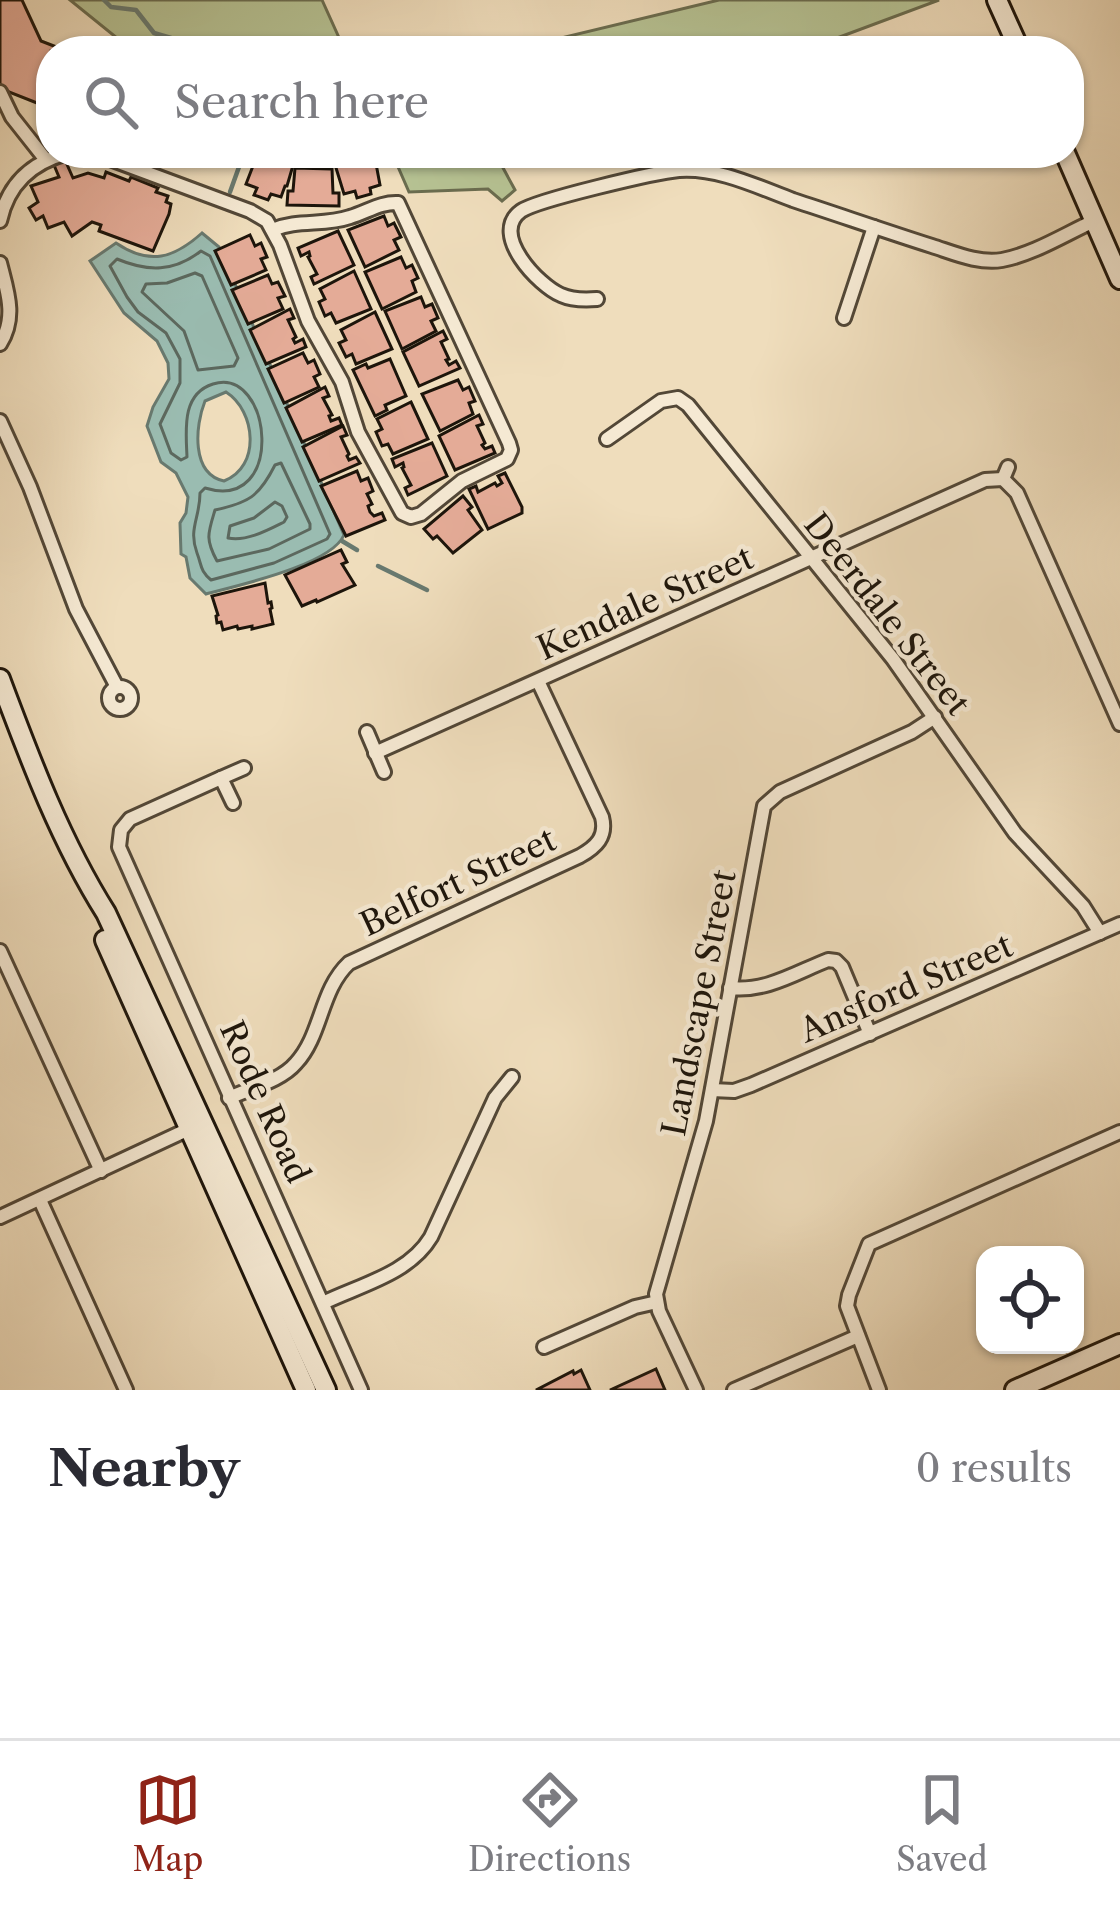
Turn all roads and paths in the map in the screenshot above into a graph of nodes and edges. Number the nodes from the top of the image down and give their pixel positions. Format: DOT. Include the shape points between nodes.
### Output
graph roads {
  1 [pos="997,0"];
  2 [pos="1013,36"];
  3 [pos="0,92"];
  4 [pos="36,147"];
  5 [pos="36,166"];
  6 [pos="134,168"];
  7 [pos="1071,168"];
  8 [pos="0,221"];
  9 [pos="1094,221"];
  10 [pos="874,227"];
  11 [pos="272,230"];
  12 [pos="0,262"];
  13 [pos="1120,279"];
  14 [pos="597,299"];
  15 [pos="844,318"];
  16 [pos="0,344"];
  17 [pos="0,421"];
  18 [pos="608,439"];
  19 [pos="811,558"];
  20 [pos="0,679"];
  21 [pos="538,680"];
  22 [pos="117,687"];
  23 [pos="1114,694"];
  24 [pos="934,718"];
  25 [pos="1120,724"];
  26 [pos="367,732"];
  27 [pos="376,753"];
  28 [pos="244,768"];
  29 [pos="384,772"];
  30 [pos="221,778"];
  31 [pos="233,803"];
  32 [pos="1120,924"];
  33 [pos="1100,933"];
  34 [pos="0,951"];
  35 [pos="730,988"];
  36 [pos="870,1034"];
  37 [pos="512,1077"];
  38 [pos="712,1090"];
  39 [pos="230,1098"];
  40 [pos="196,1126"];
  41 [pos="1120,1132"];
  42 [pos="101,1171"];
  43 [pos="40,1200"];
  44 [pos="0,1217"];
  45 [pos="657,1302"];
  46 [pos="323,1303"];
  47 [pos="858,1336"];
  48 [pos="1120,1343"];
  49 [pos="544,1347"];
  50 [pos="126,1390"];
  51 [pos="306,1390"];
  52 [pos="326,1390"];
  53 [pos="361,1390"];
  54 [pos="696,1390"];
  55 [pos="734,1390"];
  56 [pos="879,1390"];
  57 [pos="1016,1390"];
  1 -- 2 [label="main road"];
  3 -- 4 [label="street"];
  5 -- 8 [label="street" via="7,198"];
  6 -- 11 [label="street" via="257,214"];
  7 -- 9 [label="main road"];
  9 -- 10 [label="street" via="998,261"];
  9 -- 13 [label="main road"];
  10 -- 14 [label="street" via="693,170 537,204 516,216 511,243 544,283 562,296"];
  10 -- 15 [label="street"];
  11 -- 11 [label="street" via="358,432 402,513 421,514 507,459 509,443 398,202"];
  12 -- 16 [label="street" via="10,319"];
  17 -- 22 [label="street"];
  18 -- 19 [label="street, Deerdale Street" via="665,399 682,399"];
  19 -- 21 [label="street, Kendale Street"];
  19 -- 23 [label="street, Kendale Street" via="1005,473"];
  19 -- 24 [label="street, Deerdale Street"];
  20 -- 40 [label="main road, Rode Road"];
  21 -- 27 [label="street, Kendale Street"];
  21 -- 39 [label="street, Belfort Street" via="602,817 597,845 349,963 296,1064"];
  23 -- 25 [label="street"];
  24 -- 33 [label="street, Deerdale Street" via="1003,818"];
  24 -- 35 [label="street, Landscape Street" via="766,802"];
  26 -- 27 [label="street"];
  27 -- 29 [label="street"];
  28 -- 30 [label="street"];
  30 -- 31 [label="street"];
  30 -- 39 [label="street, Rode Road" via="130,819 118,838"];
  32 -- 33 [label="street, Ansford Street"];
  33 -- 36 [label="street, Ansford Street"];
  34 -- 42 [label="street"];
  35 -- 36 [label="street" via="763,987 834,960"];
  35 -- 38 [label="street, Landscape Street"];
  36 -- 38 [label="street, Ansford Street" via="741,1089"];
  37 -- 46 [label="street" via="421,1252"];
  38 -- 45 [label="street, Landscape Street"];
  39 -- 46 [label="street, Rode Road"];
  40 -- 42 [label="street"];
  40 -- 51 [label="main road, Rode Road"];
  40 -- 52 [label="main road, Rode Road"];
  41 -- 47 [label="street" via="874,1240 847,1300"];
  42 -- 43 [label="street"];
  43 -- 44 [label="street"];
  43 -- 50 [label="street"];
  45 -- 49 [label="street"];
  45 -- 54 [label="street"];
  46 -- 53 [label="street, Rode Road"];
  47 -- 55 [label="street"];
  47 -- 56 [label="street"];
  48 -- 57 [label="main road"];
}
